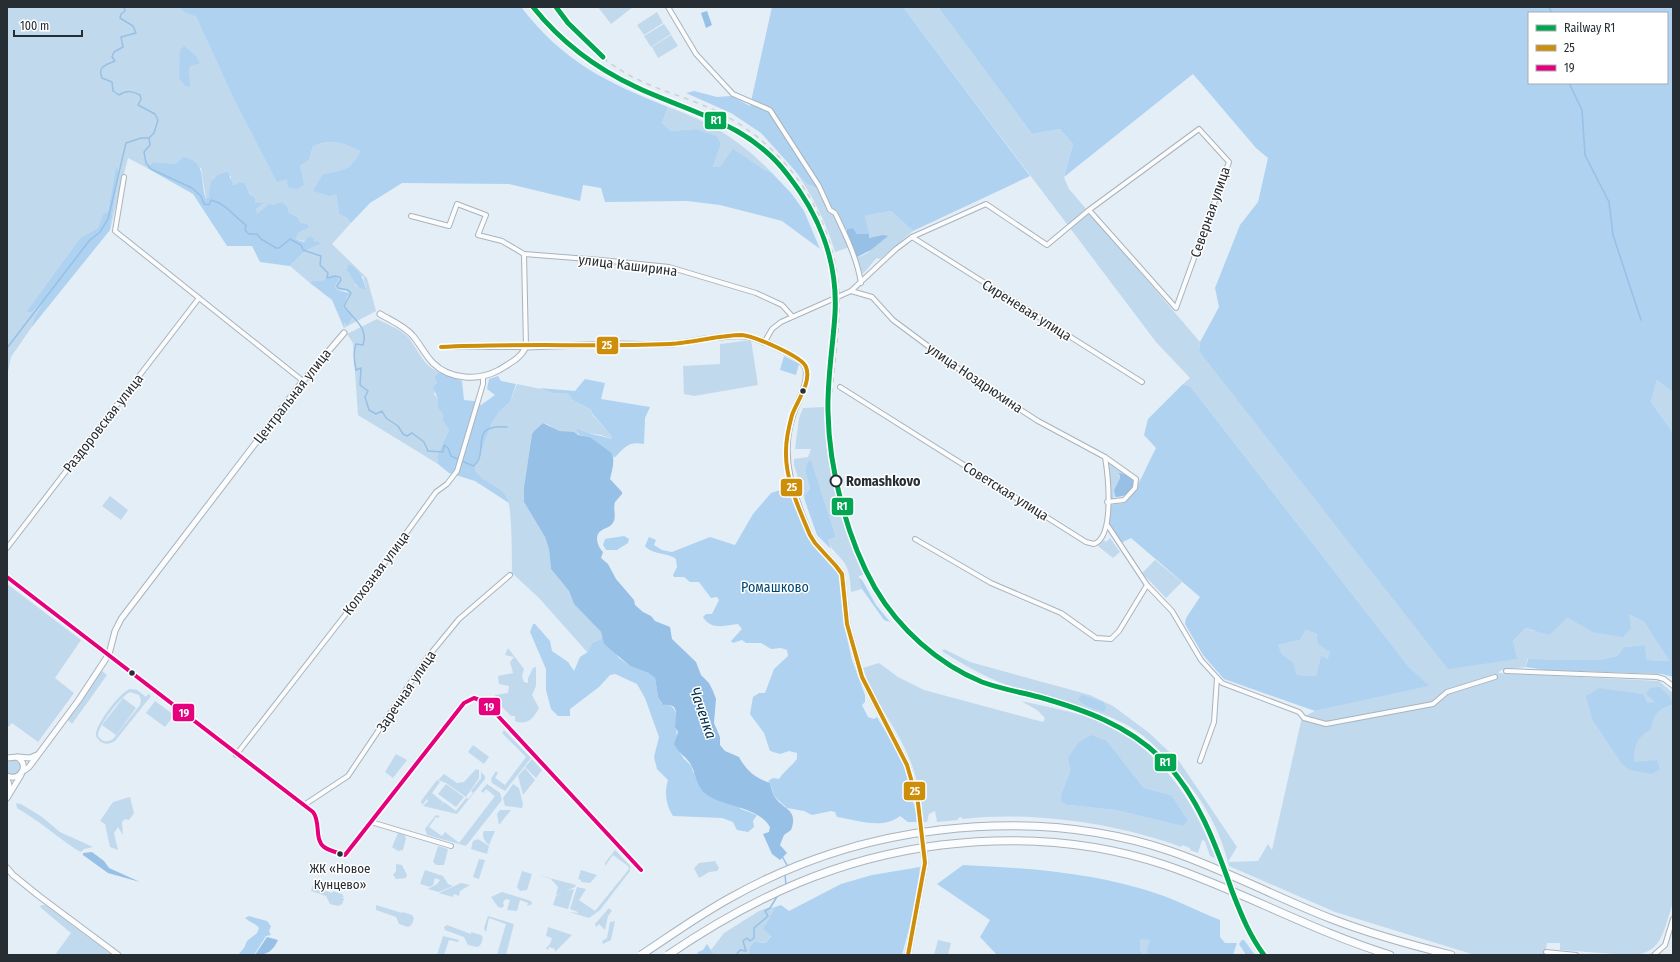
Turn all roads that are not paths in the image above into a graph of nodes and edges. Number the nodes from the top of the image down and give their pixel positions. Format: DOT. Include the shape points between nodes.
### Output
graph roads {
  1 [pos="668,7"];
  2 [pos="124,177"];
  3 [pos="1089,210"];
  4 [pos="411,216"];
  5 [pos="912,237"];
  6 [pos="524,254"];
  7 [pos="861,284"];
  8 [pos="851,291"];
  9 [pos="199,298"];
  10 [pos="380,314"];
  11 [pos="792,316"];
  12 [pos="344,333"];
  13 [pos="764,342"];
  14 [pos="441,347"];
  15 [pos="526,347"];
  16 [pos="483,376"];
  17 [pos="303,381"];
  18 [pos="1142,382"];
  19 [pos="840,387"];
  20 [pos="1105,457"];
  21 [pos="1107,502"];
  22 [pos="1108,526"];
  23 [pos="915,539"];
  24 [pos="7,548"];
  25 [pos="510,575"];
  26 [pos="7,577"];
  27 [pos="1147,585"];
  28 [pos="109,654"];
  29 [pos="1506,671"];
  30 [pos="1495,677"];
  31 [pos="1217,678"];
  32 [pos="1673,686"];
  33 [pos="38,754"];
  34 [pos="236,755"];
  35 [pos="8,757"];
  36 [pos="17,757"];
  37 [pos="1200,761"];
  38 [pos="22,774"];
  39 [pos="7,778"];
  40 [pos="8,797"];
  41 [pos="304,805"];
  42 [pos="371,822"];
  43 [pos="451,846"];
  44 [pos="7,868"];
  45 [pos="641,870"];
  46 [pos="1673,919"];
  47 [pos="1355,944"];
  48 [pos="1546,952"];
  49 [pos="118,955"];
  50 [pos="641,955"];
  51 [pos="668,955"];
  52 [pos="908,955"];
  53 [pos="1381,955"];
  54 [pos="1390,955"];
  55 [pos="1451,955"];
  56 [pos="1576,955"];
  57 [pos="1654,955"];
  1 -- 7 [label="street" via="696,54 733,94 770,110 819,186 830,210 835,213 851,247"];
  2 -- 9 [label="street" via="116,231"];
  3 -- 3 [label="street, Северная улица" via="1199,129 1229,162 1176,308"];
  3 -- 5 [label="street" via="1047,245 986,204"];
  4 -- 6 [label="street" via="448,226 457,204 486,215 478,235 502,241"];
  5 -- 7 [label="street" via="896,249"];
  5 -- 18 [label="street, Сиреневая улица"];
  6 -- 11 [label="street, улица Каширина" via="669,267 756,292 782,305"];
  6 -- 15 [label="street"];
  7 -- 8 [label="street"];
  8 -- 11 [label="street"];
  8 -- 20 [label="street, улица Ноздрюхина" via="872,297 893,320 971,378 1038,421"];
  9 -- 17 [label="street"];
  9 -- 24 [label="street, Раздоровская улица"];
  10 -- 16 [label="street" via="412,335 433,364 442,370 463,377"];
  11 -- 13 [label="street" via="776,325"];
  12 -- 17 [label="street, Центральная улица"];
  13 -- 15 [label="street" via="742,335 671,344"];
  13 -- 52 [label="street" via="797,358 806,367 806,382 788,430 788,473 810,534 842,574 847,624 862,677 908,765 918,803 925,854 921,890"];
  14 -- 15 [label="street"];
  15 -- 16 [label="street" via="515,361"];
  16 -- 34 [label="street, Колхозная улица" via="483,384 457,471 436,492 370,583"];
  17 -- 28 [label="street, Центральная улица" via="121,619"];
  19 -- 22 [label="street, Советская улица" via="1086,542 1098,542 1106,533"];
  20 -- 21 [label="street" via="1109,477"];
  20 -- 21 [label="street, улица Ноздрюхина" via="1136,479 1135,488 1124,500"];
  21 -- 22 [label="street"];
  22 -- 27 [label="street"];
  23 -- 27 [label="street" via="991,583 1061,613 1096,638 1111,639"];
  25 -- 41 [label="street, Заречная улица" via="458,619 426,658 348,776"];
  26 -- 28 [label="street"];
  27 -- 31 [label="street" via="1172,611 1201,660"];
  28 -- 33 [label="street, Центральная улица"];
  28 -- 34 [label="street"];
  29 -- 32 [label="street" via="1658,677"];
  30 -- 31 [label="street" via="1447,692 1433,704 1326,724 1304,718 1299,712 1222,683"];
  31 -- 37 [label="street" via="1212,727"];
  33 -- 36 [label="street" via="30,758"];
  33 -- 38 [label="street, Центральная улица"];
  34 -- 41 [label="street"];
  35 -- 36 [label="street"];
  36 -- 38 [label="street" via="23,763"];
  38 -- 39 [label="street, Центральная улица" via="15,778"];
  38 -- 40 [label="street, Центральная улица"];
  39 -- 40 [label="street, Центральная улица" via="10,788"];
  41 -- 42 [label="street" via="318,818 321,844 345,855"];
  42 -- 43 [label="street"];
  42 -- 45 [label="street" via="464,703 470,698 478,698 505,723"];
  44 -- 49 [label="street" via="39,896"];
  46 -- 57 [label="street" via="1665,945"];
  47 -- 51 [label="highway, bridge" via="1206,881 1144,859 1072,845 995,840 906,850 804,880 738,911"];
  47 -- 53 [label="highway"];
  47 -- 54 [label="highway"];
  48 -- 56 [label="street"];
  50 -- 55 [label="highway, bridge" via="730,898 792,868 861,845 903,835 995,825 1075,830 1148,844 1199,862 1332,919 1382,937"];
}
